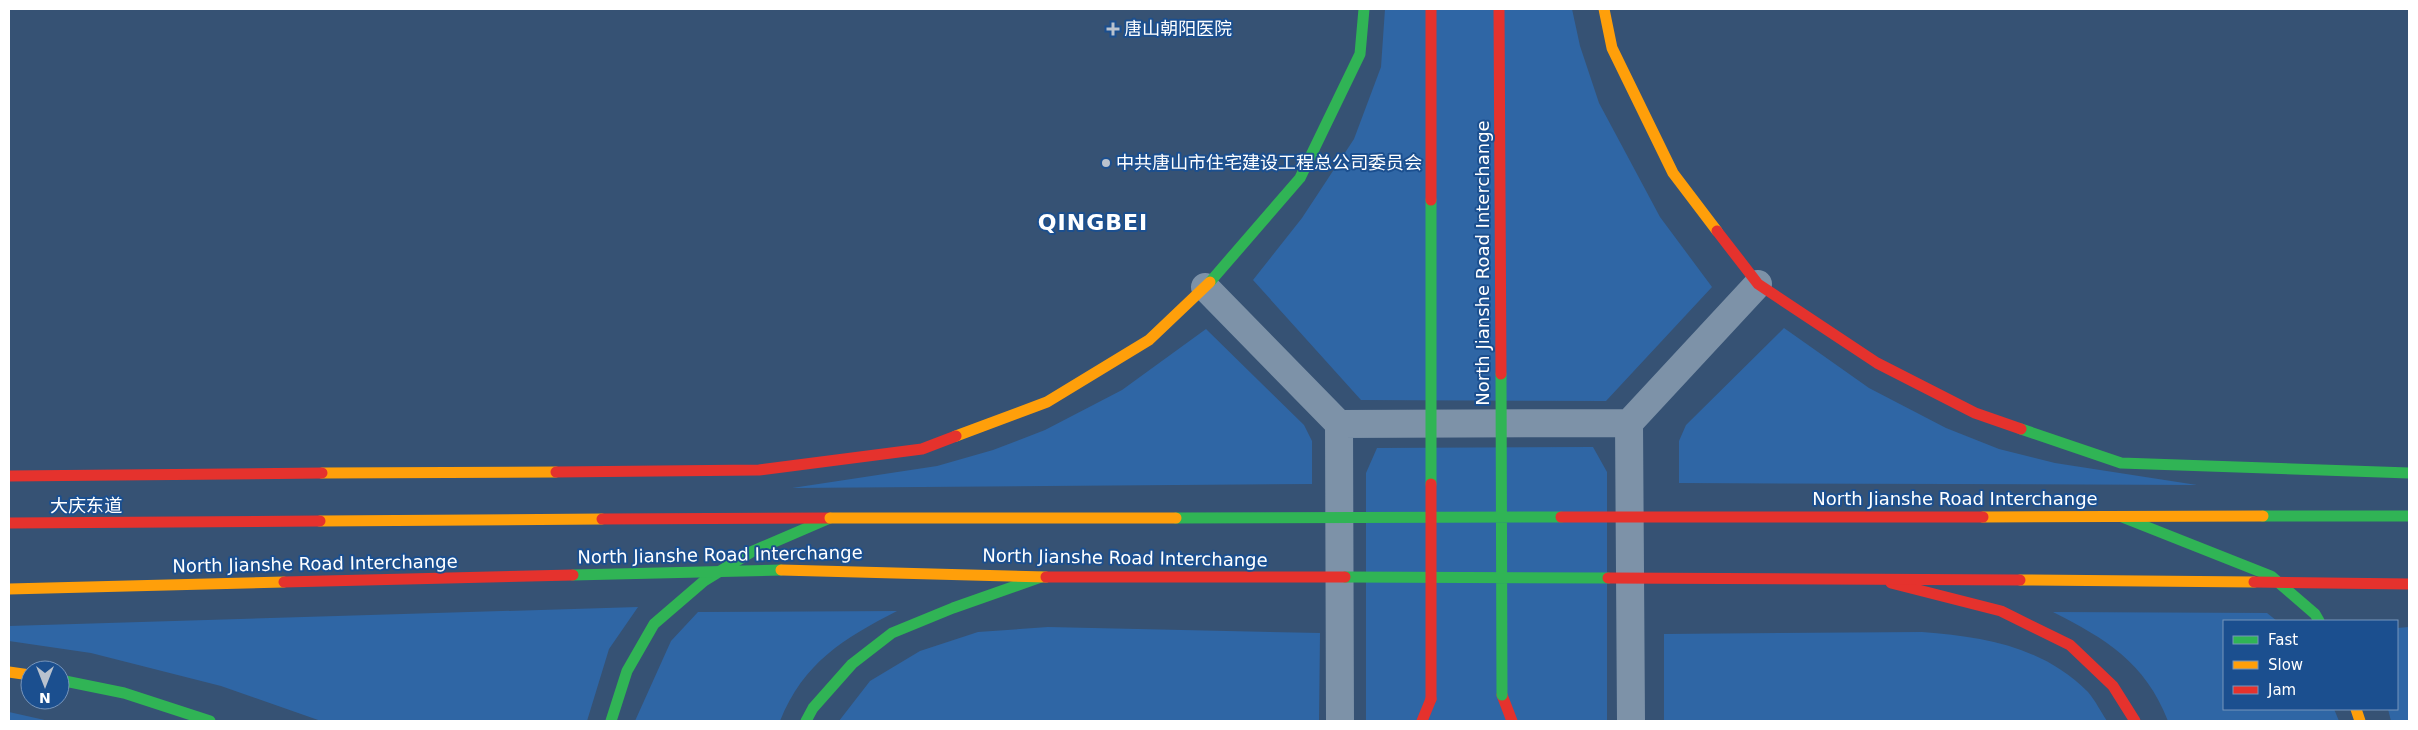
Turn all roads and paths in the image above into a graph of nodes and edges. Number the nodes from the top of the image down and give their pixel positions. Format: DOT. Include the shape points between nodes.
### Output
graph roads {
  1 [pos="1364,9"];
  2 [pos="1430,9"];
  3 [pos="1499,9"];
  4 [pos="1604,9"];
  5 [pos="1758,284"];
  6 [pos="1205,287"];
  7 [pos="1629,423"];
  8 [pos="1338,424"];
  9 [pos="2409,473"];
  10 [pos="9,476"];
  11 [pos="2409,516"];
  12 [pos="2122,517"];
  13 [pos="830,518"];
  14 [pos="9,523"];
  15 [pos="164,523"];
  16 [pos="720,571"];
  17 [pos="1043,577"];
  18 [pos="1872,578"];
  19 [pos="2409,584"];
  20 [pos="9,589"];
  21 [pos="2318,620"];
  22 [pos="70,682"];
  23 [pos="1502,695"];
  24 [pos="1431,699"];
  25 [pos="210,721"];
  26 [pos="611,721"];
  27 [pos="806,721"];
  28 [pos="1340,721"];
  29 [pos="1422,721"];
  30 [pos="1434,721"];
  31 [pos="1498,721"];
  32 [pos="1512,721"];
  33 [pos="1631,721"];
  34 [pos="2135,721"];
  1 -- 6 [label="main road" via="1360,54 1300,178"];
  2 -- 24 [label="main road, bridge"];
  3 -- 23 [label="main road, North Jianshe Road Interchange, bridge"];
  4 -- 5 [label="main road" via="1612,48 1673,173"];
  5 -- 7 [label="street"];
  5 -- 9 [label="main road" via="1878,363 1975,413 2121,463"];
  6 -- 8 [label="street"];
  6 -- 10 [label="main road" via="1149,340 1047,402 922,449 759,470"];
  7 -- 8 [label="street"];
  7 -- 33 [label="street"];
  8 -- 28 [label="street"];
  11 -- 12 [label="main road, North Jianshe Road Interchange, bridge"];
  12 -- 13 [label="main road, North Jianshe Road Interchange, bridge"];
  12 -- 21 [label="main road" via="2270,576"];
  13 -- 15 [label="main road, North Jianshe Road Interchange"];
  13 -- 16 [label="main road" via="753,551"];
  14 -- 15 [label="main road, 大庆东道"];
  16 -- 17 [label="main road, North Jianshe Road Interchange, bridge" via="804,569"];
  16 -- 20 [label="main road, North Jianshe Road Interchange, bridge"];
  16 -- 26 [label="main road" via="654,624 627,671"];
  17 -- 18 [label="main road, North Jianshe Road Interchange, bridge"];
  17 -- 27 [label="main road" via="952,608 892,633 852,664 813,708"];
  18 -- 19 [label="main road, North Jianshe Road Interchange, bridge"];
  18 -- 34 [label="main road, bridge" via="2001,611 2070,645 2113,686"];
  22 -- 25 [label="main road" via="124,693"];
  23 -- 31 [label="main road, North Jianshe Road Interchange"];
  23 -- 32 [label="main road"];
  24 -- 29 [label="main road"];
  24 -- 30 [label="main road"];
}
